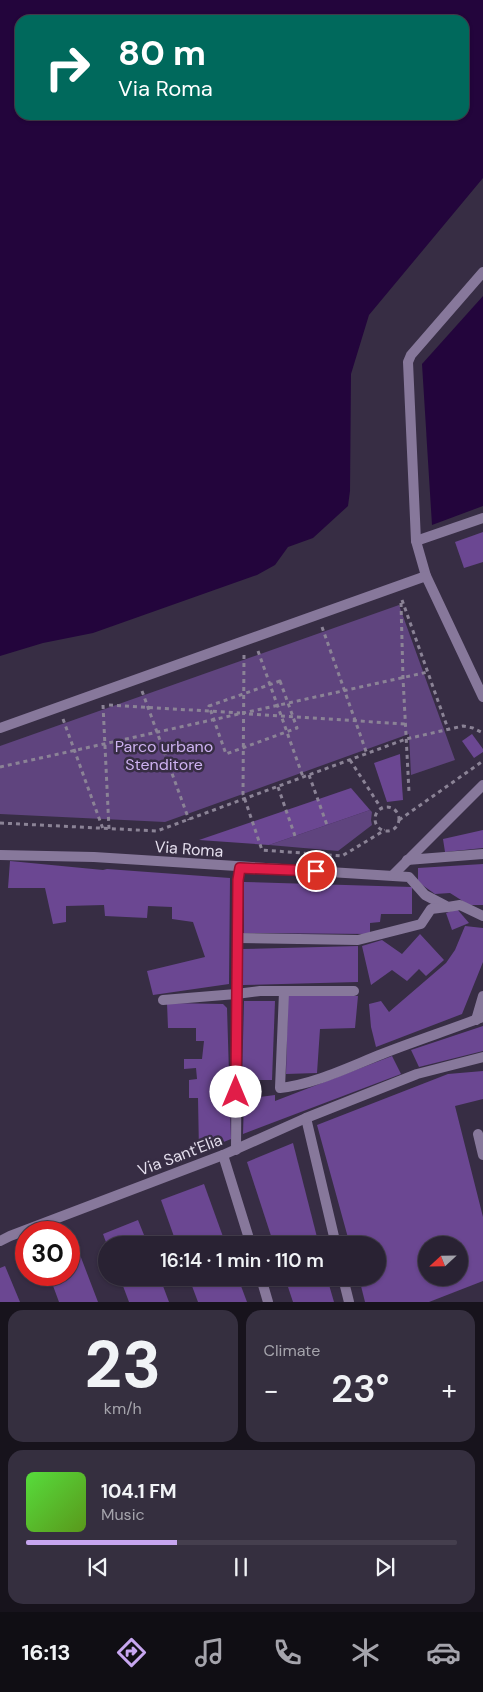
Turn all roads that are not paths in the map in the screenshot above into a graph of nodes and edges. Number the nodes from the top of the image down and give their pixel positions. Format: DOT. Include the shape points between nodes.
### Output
graph roads {
  1 [pos="483,272"];
  2 [pos="483,518"];
  3 [pos="416,541"];
  4 [pos="426,576"];
  5 [pos="483,672"];
  6 [pos="472,675"];
  7 [pos="483,697"];
  8 [pos="0,728"];
  9 [pos="483,785"];
  10 [pos="483,854"];
  11 [pos="0,855"];
  12 [pos="408,860"];
  13 [pos="240,868"];
  14 [pos="393,875"];
  15 [pos="448,907"];
  16 [pos="483,916"];
  17 [pos="237,938"];
  18 [pos="354,991"];
  19 [pos="284,992"];
  20 [pos="236,994"];
  21 [pos="483,996"];
  22 [pos="163,1000"];
  23 [pos="479,1018"];
  24 [pos="483,1057"];
  25 [pos="306,1118"];
  26 [pos="478,1134"];
  27 [pos="236,1150"];
  28 [pos="223,1155"];
  29 [pos="483,1155"];
  30 [pos="248,1236"];
  31 [pos="334,1236"];
  32 [pos="0,1241"];
  33 [pos="263,1286"];
  34 [pos="345,1286"];
  35 [pos="268,1302"];
  36 [pos="349,1302"];
  1 -- 3 [label="street" via="411,354 408,362"];
  2 -- 3 [label="street"];
  3 -- 4 [label="street"];
  4 -- 6 [label="street"];
  4 -- 8 [label="street"];
  5 -- 6 [label="street"];
  6 -- 7 [label="street"];
  9 -- 12 [label="street"];
  10 -- 12 [label="street"];
  11 -- 13 [label="street, Via Roma" via="94,857"];
  12 -- 14 [label="street"];
  13 -- 14 [label="street, Via Roma"];
  13 -- 17 [label="street"];
  14 -- 15 [label="street, Via Roma" via="409,877 425,895"];
  15 -- 16 [label="street, Via Roma" via="460,905"];
  15 -- 17 [label="street" via="431,909 421,924 358,940"];
  17 -- 20 [label="street"];
  18 -- 19 [label="street"];
  19 -- 20 [label="street"];
  19 -- 23 [label="street" via="280,1088 321,1078"];
  20 -- 22 [label="street"];
  20 -- 27 [label="street"];
  21 -- 23 [label="street"];
  24 -- 25 [label="street, Via Sant'Elia" via="417,1074"];
  25 -- 27 [label="street, Via Sant'Elia"];
  25 -- 31 [label="street"];
  26 -- 29 [label="street"];
  27 -- 28 [label="street, Via Sant'Elia"];
  28 -- 30 [label="street"];
  28 -- 32 [label="street, Via Sant'Elia"];
  33 -- 35 [label="street"];
  34 -- 36 [label="street"];
}
